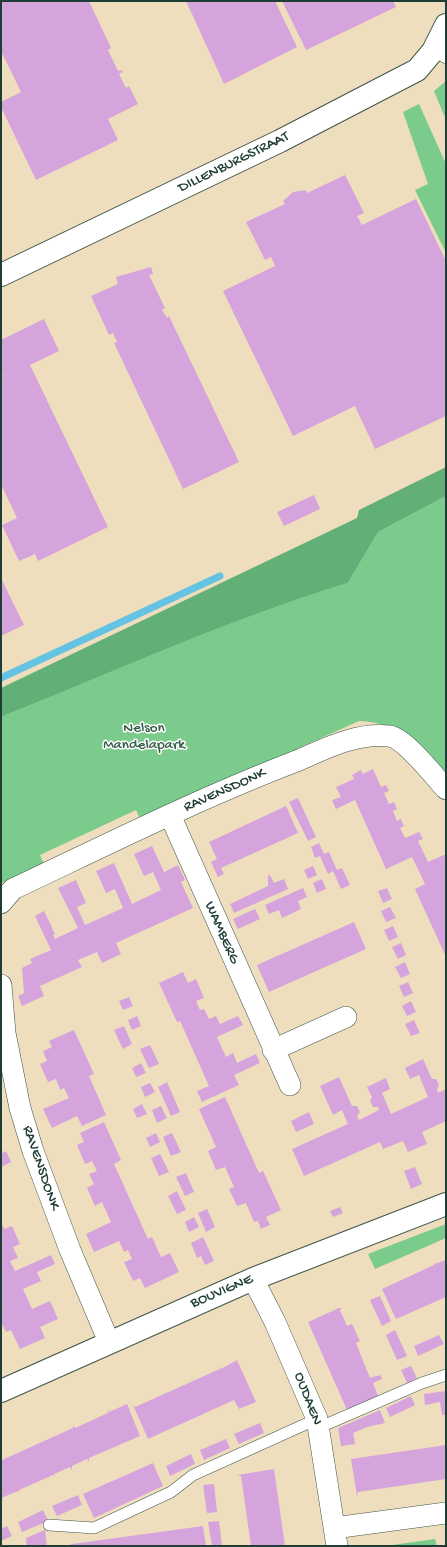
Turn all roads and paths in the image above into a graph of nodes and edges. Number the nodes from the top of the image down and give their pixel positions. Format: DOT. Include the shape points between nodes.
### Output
graph roads {
  1 [pos="446,25"];
  2 [pos="440,55"];
  3 [pos="1,275"];
  4 [pos="446,788"];
  5 [pos="170,815"];
  6 [pos="1,903"];
  7 [pos="1,985"];
  8 [pos="346,1017"];
  9 [pos="3,1033"];
  10 [pos="273,1050"];
  11 [pos="290,1085"];
  12 [pos="446,1204"];
  13 [pos="253,1279"];
  14 [pos="109,1342"];
  15 [pos="446,1375"];
  16 [pos="1,1390"];
  17 [pos="318,1424"];
  18 [pos="446,1512"];
  19 [pos="49,1525"];
  20 [pos="335,1537"];
  1 -- 2 [label="street, DILLENBURGSTRAAT"];
  2 -- 3 [label="street, DILLENBURGSTRAAT" via="397,81 280,141"];
  4 -- 5 [label="street, RAVENSDONK" via="404,744 390,736 363,736 272,770"];
  5 -- 6 [label="street, RAVENSDONK" via="13,889"];
  5 -- 10 [label="street, WAMBERG"];
  7 -- 9 [label="street, RAVENSDONK"];
  8 -- 10 [label="street"];
  9 -- 14 [label="street, RAVENSDONK" via="20,1108 33,1151 70,1250"];
  10 -- 11 [label="street, WAMBERG"];
  12 -- 13 [label="street, BOUVIGNE"];
  13 -- 14 [label="street, BOUVIGNE"];
  13 -- 17 [label="street, OUDAEN" via="275,1322"];
  14 -- 16 [label="street, BOUVIGNE"];
  15 -- 17 [label="lane"];
  17 -- 19 [label="lane" via="193,1475 171,1492 94,1528"];
  17 -- 20 [label="street, OUDAEN"];
  18 -- 20 [label="street, OUDAEN"];
}
